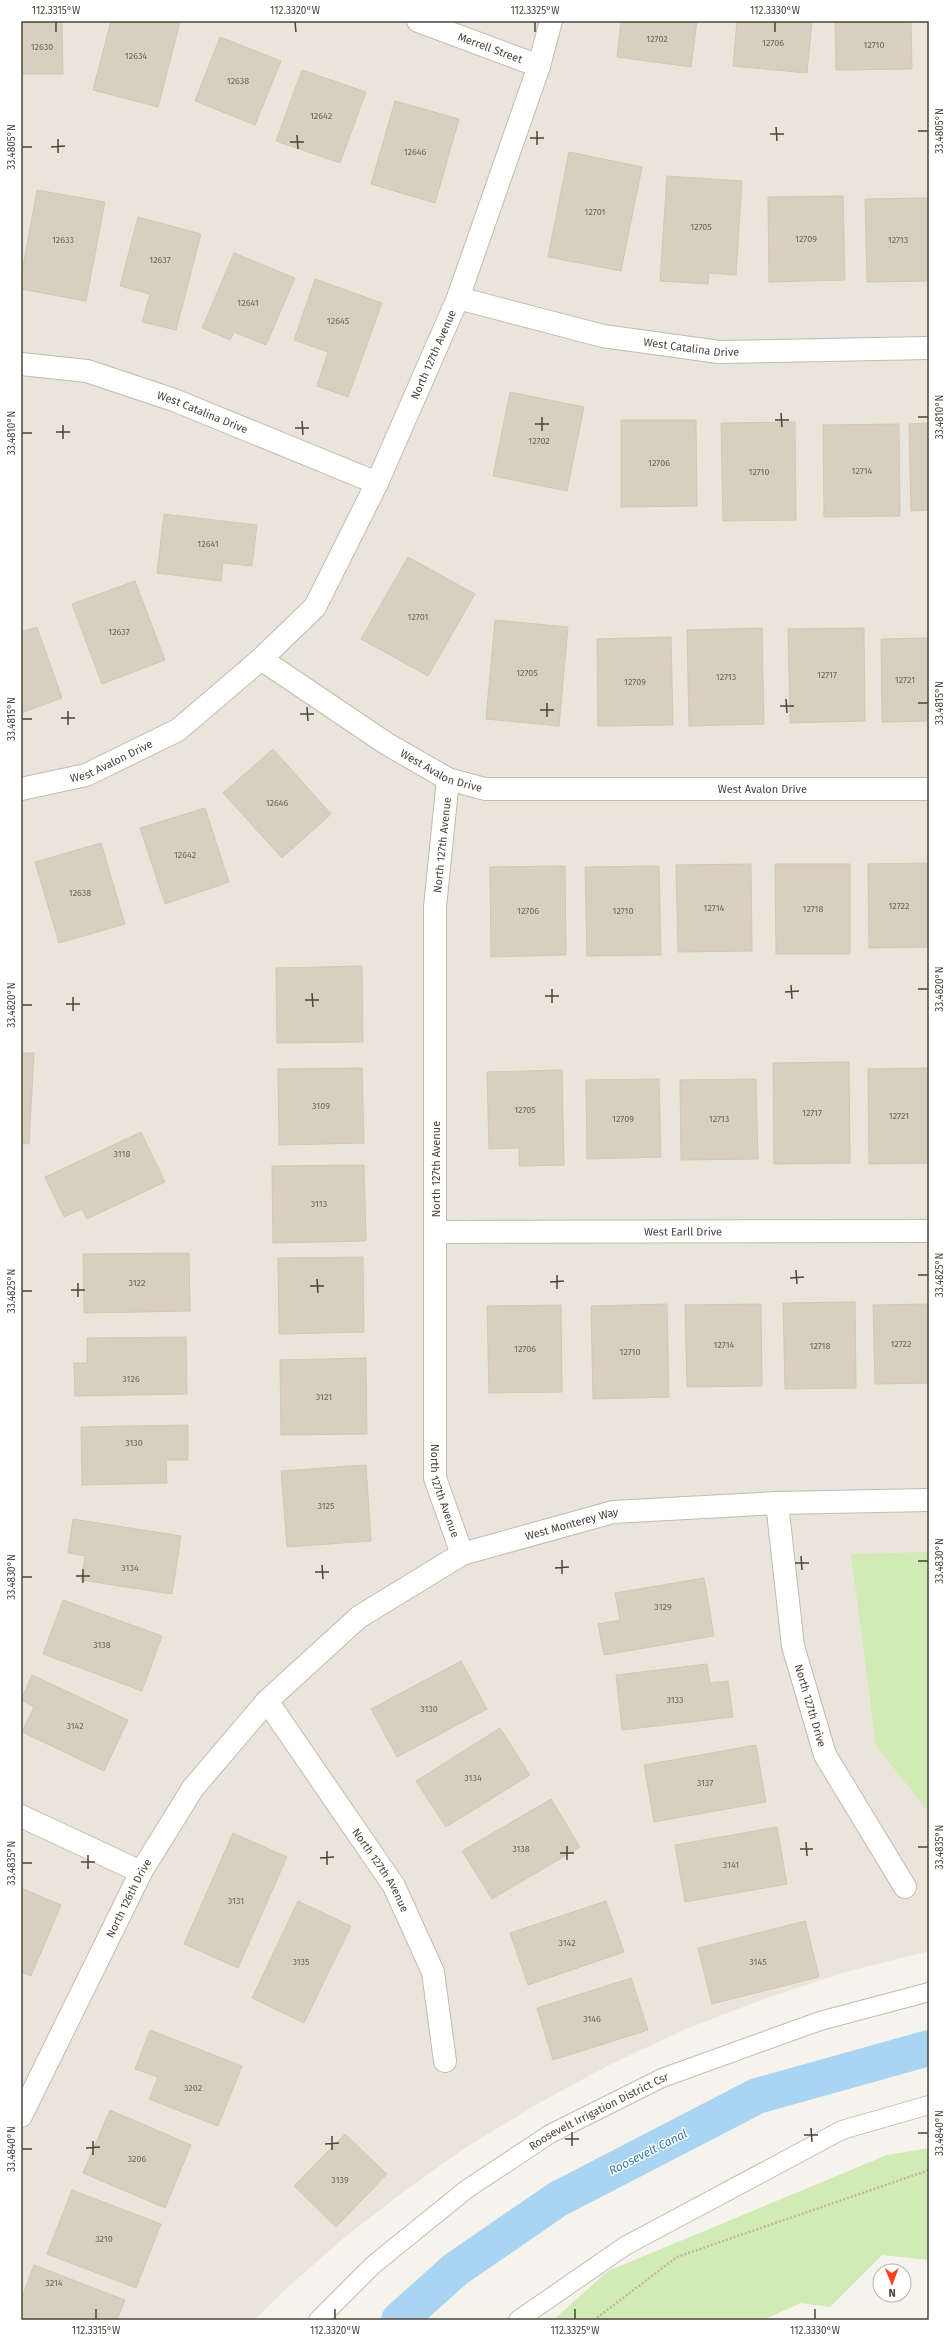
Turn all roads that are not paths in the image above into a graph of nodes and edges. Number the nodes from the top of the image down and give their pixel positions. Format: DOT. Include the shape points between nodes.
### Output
graph roads {
  1 [pos="418,21"];
  2 [pos="551,21"];
  3 [pos="539,66"];
  4 [pos="458,298"];
  5 [pos="929,348"];
  6 [pos="21,364"];
  7 [pos="377,483"];
  8 [pos="261,659"];
  9 [pos="448,779"];
  10 [pos="21,789"];
  11 [pos="929,789"];
  12 [pos="436,1232"];
  13 [pos="929,1232"];
  14 [pos="929,1500"];
  15 [pos="777,1502"];
  16 [pos="462,1554"];
  17 [pos="267,1701"];
  18 [pos="21,1816"];
  19 [pos="141,1872"];
  20 [pos="905,1887"];
  21 [pos="929,1992"];
  22 [pos="446,2061"];
  23 [pos="929,2106"];
  24 [pos="21,2116"];
  25 [pos="318,2320"];
  26 [pos="518,2320"];
  1 -- 3 [label="street, Merrell Street"];
  2 -- 3 [label="street, North 127th Avenue"];
  3 -- 4 [label="street, North 127th Avenue"];
  4 -- 5 [label="street, West Catalina Drive" via="603,336 719,352"];
  4 -- 7 [label="street, North 127th Avenue"];
  6 -- 7 [label="street, West Catalina Drive" via="87,371 145,390"];
  7 -- 8 [label="street, North 127th Avenue" via="315,608"];
  8 -- 9 [label="street, West Avalon Drive" via="386,744"];
  8 -- 10 [label="street, West Avalon Drive" via="178,730 86,775"];
  9 -- 11 [label="street, West Avalon Drive" via="485,789"];
  9 -- 12 [label="street, North 127th Avenue" via="435,907"];
  12 -- 13 [label="street, West Earll Drive"];
  12 -- 16 [label="street, North 127th Avenue" via="435,1478"];
  14 -- 15 [label="street, West Monterey Way"];
  15 -- 16 [label="street, West Monterey Way" via="613,1512"];
  15 -- 20 [label="street, North 127th Drive" via="793,1646 826,1755"];
  16 -- 17 [label="street, West Monterey Way" via="359,1617"];
  17 -- 19 [label="street, North 126th Drive" via="193,1788"];
  17 -- 22 [label="street, North 127th Avenue" via="394,1886 433,1972"];
  18 -- 19 [label="street"];
  19 -- 24 [label="street, North 126th Drive"];
  21 -- 25 [label="lane, Roosevelt Irrigation District Csr" via="820,2020 662,2078 550,2134 461,2193 373,2264"];
  23 -- 26 [label="lane" via="842,2130 625,2246"];
}
